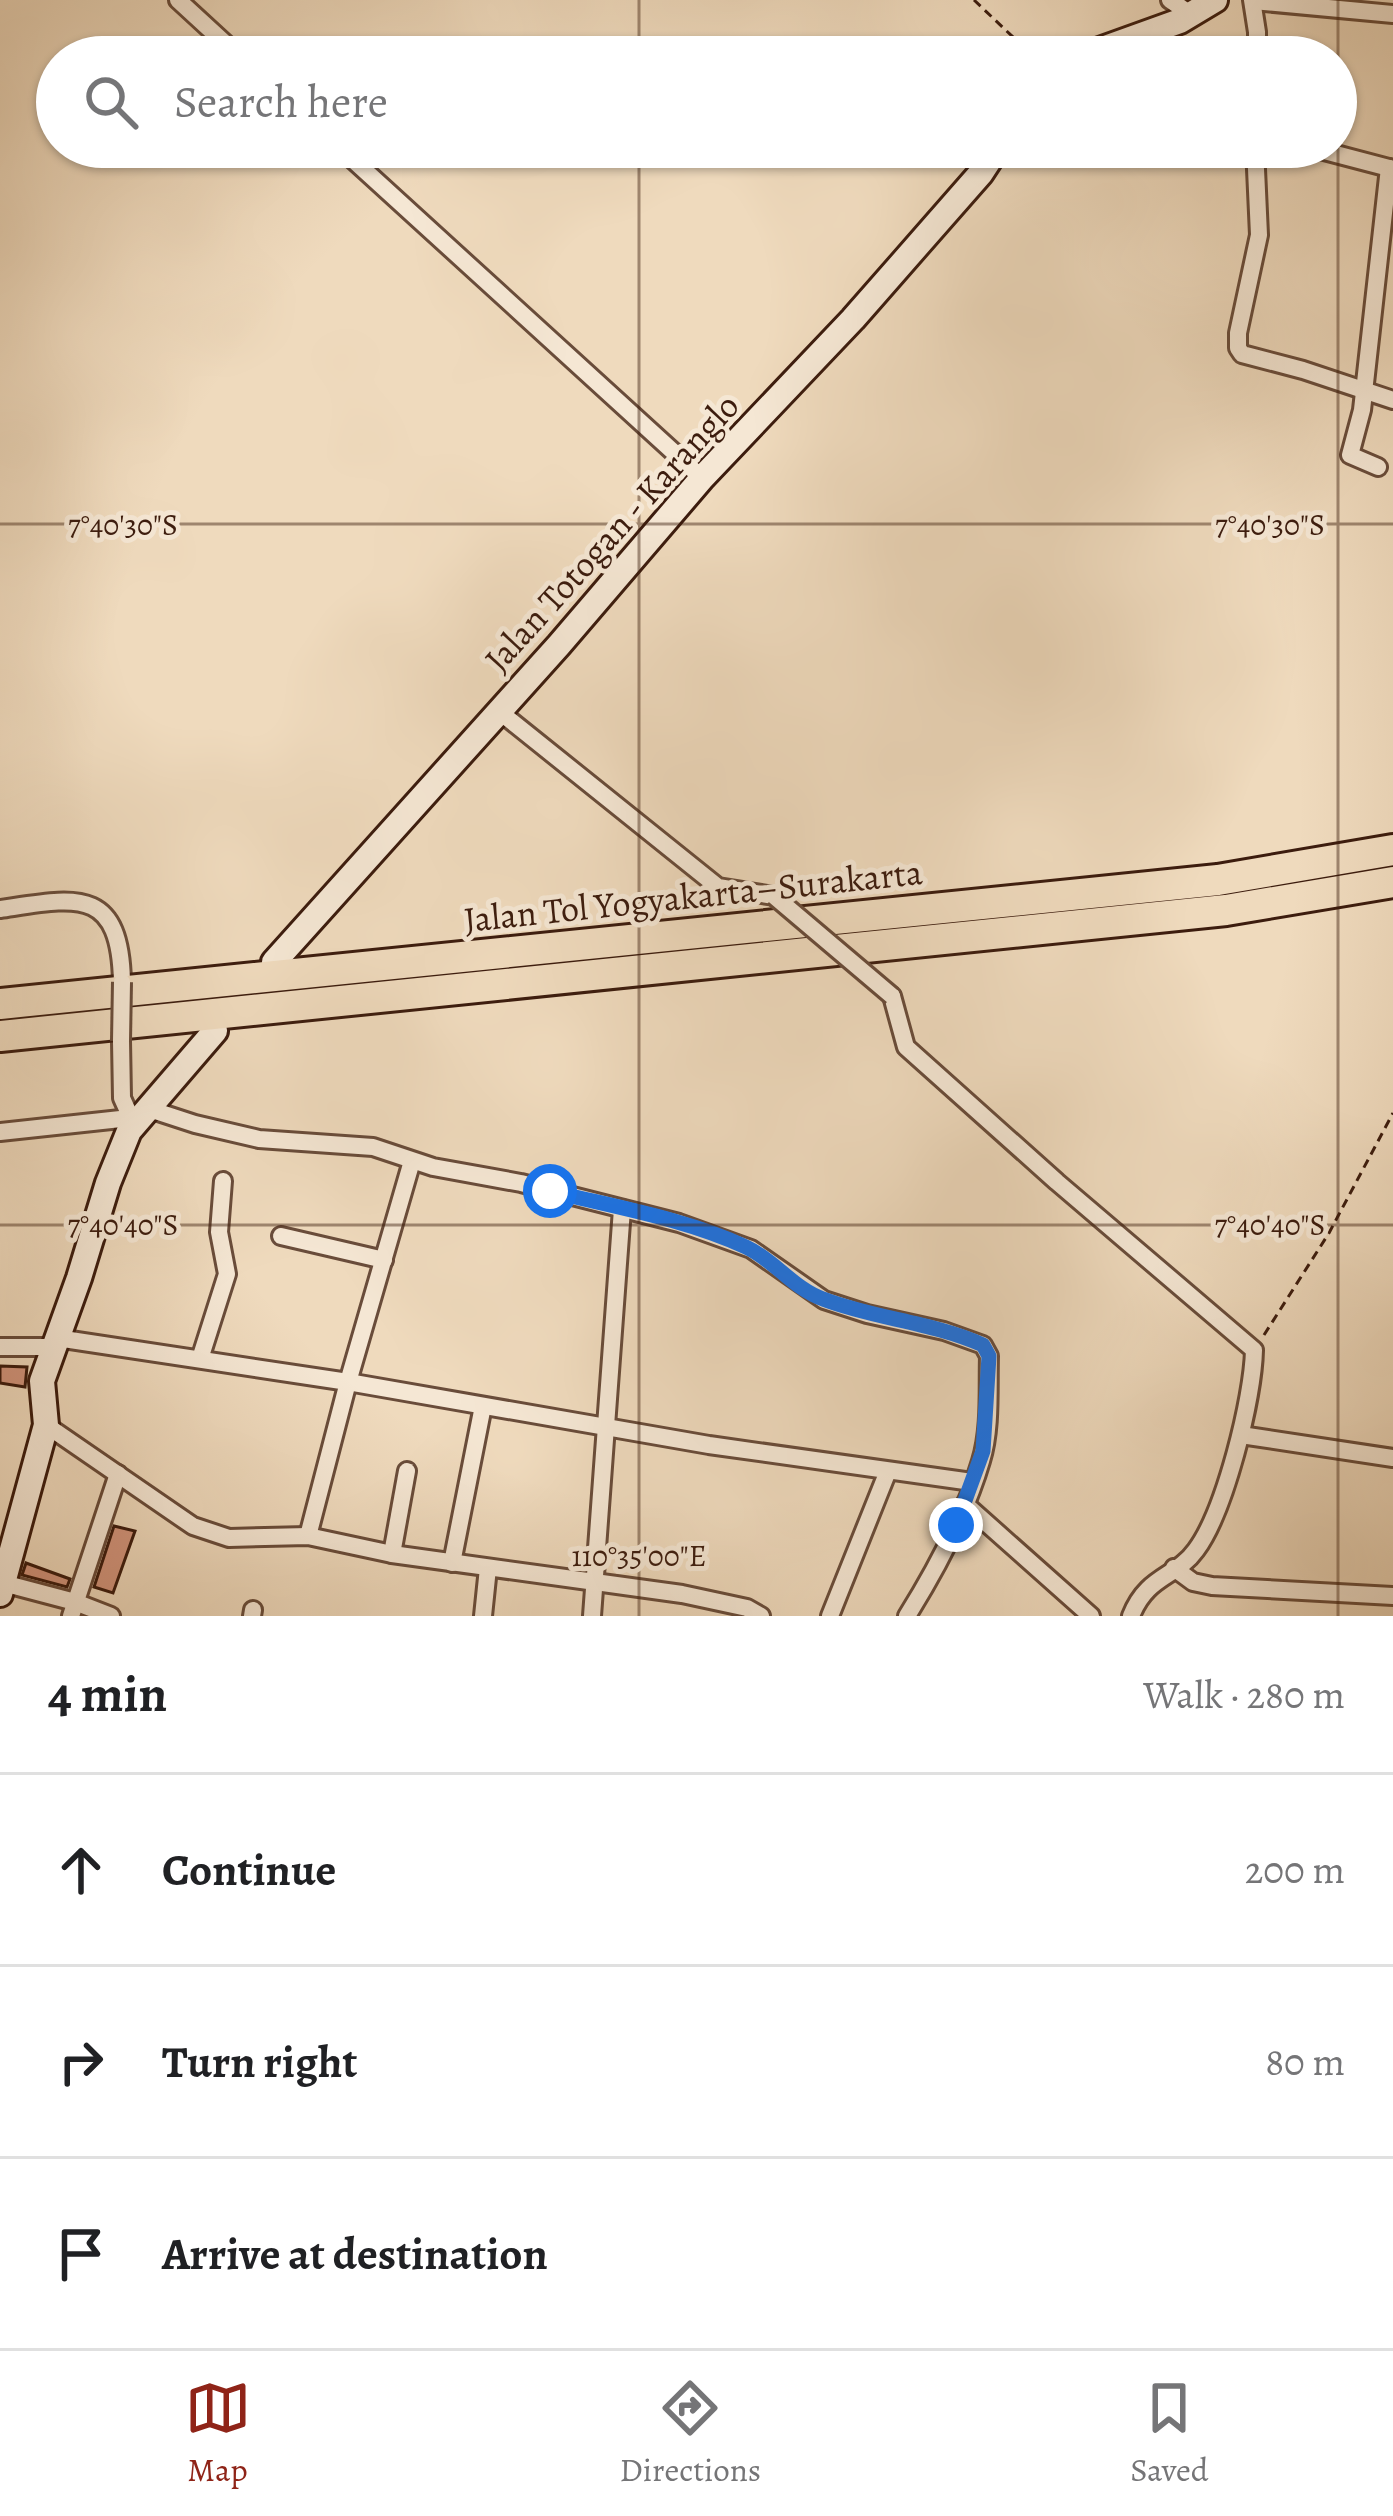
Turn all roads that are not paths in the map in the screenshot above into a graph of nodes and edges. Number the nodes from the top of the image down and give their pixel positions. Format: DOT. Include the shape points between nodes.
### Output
graph roads {
  1 [pos="178,0"];
  2 [pos="1170,0"];
  3 [pos="1215,0"];
  4 [pos="1252,1"];
  5 [pos="1393,14"];
  6 [pos="1193,16"];
  7 [pos="218,36"];
  8 [pos="1140,36"];
  9 [pos="1257,36"];
  10 [pos="1357,159"];
  11 [pos="362,168"];
  12 [pos="984,168"];
  13 [pos="1256,168"];
  14 [pos="1391,168"];
  15 [pos="1364,392"];
  16 [pos="1393,400"];
  17 [pos="1378,467"];
  18 [pos="702,478"];
  19 [pos="500,712"];
  20 [pos="1393,850"];
  21 [pos="1393,882"];
  22 [pos="0,909"];
  23 [pos="274,962"];
  24 [pos="0,1004"];
  25 [pos="215,1031"];
  26 [pos="0,1036"];
  27 [pos="139,1114"];
  28 [pos="0,1132"];
  29 [pos="412,1161"];
  30 [pos="223,1180"];
  31 [pos="622,1209"];
  32 [pos="281,1236"];
  33 [pos="383,1260"];
  34 [pos="56,1342"];
  35 [pos="0,1347"];
  36 [pos="200,1359"];
  37 [pos="348,1382"];
  38 [pos="483,1406"];
  39 [pos="46,1426"];
  40 [pos="606,1427"];
  41 [pos="1241,1435"];
  42 [pos="1393,1458"];
  43 [pos="887,1471"];
  44 [pos="407,1472"];
  45 [pos="118,1474"];
  46 [pos="972,1483"];
  47 [pos="965,1504"];
  48 [pos="308,1537"];
  49 [pos="7,1543"];
  50 [pos="392,1554"];
  51 [pos="452,1563"];
  52 [pos="488,1568"];
  53 [pos="1174,1568"];
  54 [pos="596,1581"];
  55 [pos="2,1589"];
  56 [pos="1393,1596"];
  57 [pos="73,1609"];
  58 [pos="111,1616"];
  59 [pos="483,1616"];
  60 [pos="592,1616"];
  61 [pos="760,1616"];
  62 [pos="830,1616"];
  63 [pos="907,1616"];
  64 [pos="1091,1616"];
  65 [pos="1131,1616"];
  1 -- 7 [label="street"];
  2 -- 6 [label="street"];
  3 -- 6 [label="main road"];
  4 -- 5 [label="street"];
  4 -- 9 [label="street"];
  6 -- 8 [label="main road"];
  10 -- 14 [label="street"];
  11 -- 18 [label="street"];
  12 -- 18 [label="main road, Jalan Totogan - Karanglo"];
  13 -- 15 [label="street" via="1259,235 1238,348"];
  14 -- 15 [label="street"];
  15 -- 16 [label="street"];
  15 -- 17 [label="street" via="1351,455"];
  18 -- 19 [label="main road, Jalan Totogan - Karanglo"];
  19 -- 23 [label="main road, Jalan Totogan - Karanglo"];
  19 -- 41 [label="street, bridge" via="718,887 774,896 892,996 906,1047 1254,1350"];
  20 -- 24 [label="highway, Jalan Tol Yogyakarta–Surakarta" via="1218,880"];
  21 -- 26 [label="highway, Jalan Tol Yogyakarta–Surakarta" via="1226,910"];
  22 -- 27 [label="street, bridge" via="71,900 104,916 117,934 122,1098"];
  25 -- 27 [label="main road"];
  27 -- 28 [label="street"];
  27 -- 29 [label="street" via="292,1144 374,1147"];
  27 -- 34 [label="main road"];
  29 -- 31 [label="street"];
  29 -- 33 [label="street"];
  30 -- 36 [label="street" via="226,1274"];
  31 -- 40 [label="street"];
  31 -- 46 [label="street" via="752,1250 824,1300 983,1345 986,1432"];
  32 -- 33 [label="street"];
  33 -- 37 [label="street"];
  34 -- 35 [label="street"];
  34 -- 36 [label="street"];
  34 -- 39 [label="main road" via="42,1381"];
  36 -- 37 [label="street"];
  37 -- 38 [label="street"];
  37 -- 48 [label="street"];
  38 -- 40 [label="street"];
  38 -- 51 [label="street"];
  39 -- 45 [label="street"];
  39 -- 49 [label="main road"];
  40 -- 43 [label="street"];
  40 -- 54 [label="street"];
  41 -- 42 [label="street"];
  41 -- 53 [label="street" via="1210,1526"];
  43 -- 46 [label="street"];
  43 -- 62 [label="street"];
  44 -- 50 [label="street"];
  45 -- 48 [label="street" via="204,1532"];
  45 -- 57 [label="street"];
  46 -- 47 [label="street"];
  47 -- 63 [label="street"];
  47 -- 64 [label="street"];
  48 -- 50 [label="street"];
  49 -- 55 [label="main road"];
  50 -- 51 [label="street"];
  51 -- 52 [label="street"];
  52 -- 54 [label="street"];
  52 -- 59 [label="street"];
  53 -- 56 [label="street" via="1212,1586"];
  53 -- 65 [label="street" via="1149,1586"];
  54 -- 60 [label="street"];
  54 -- 61 [label="street"];
  55 -- 57 [label="street"];
  57 -- 58 [label="street"];
}
